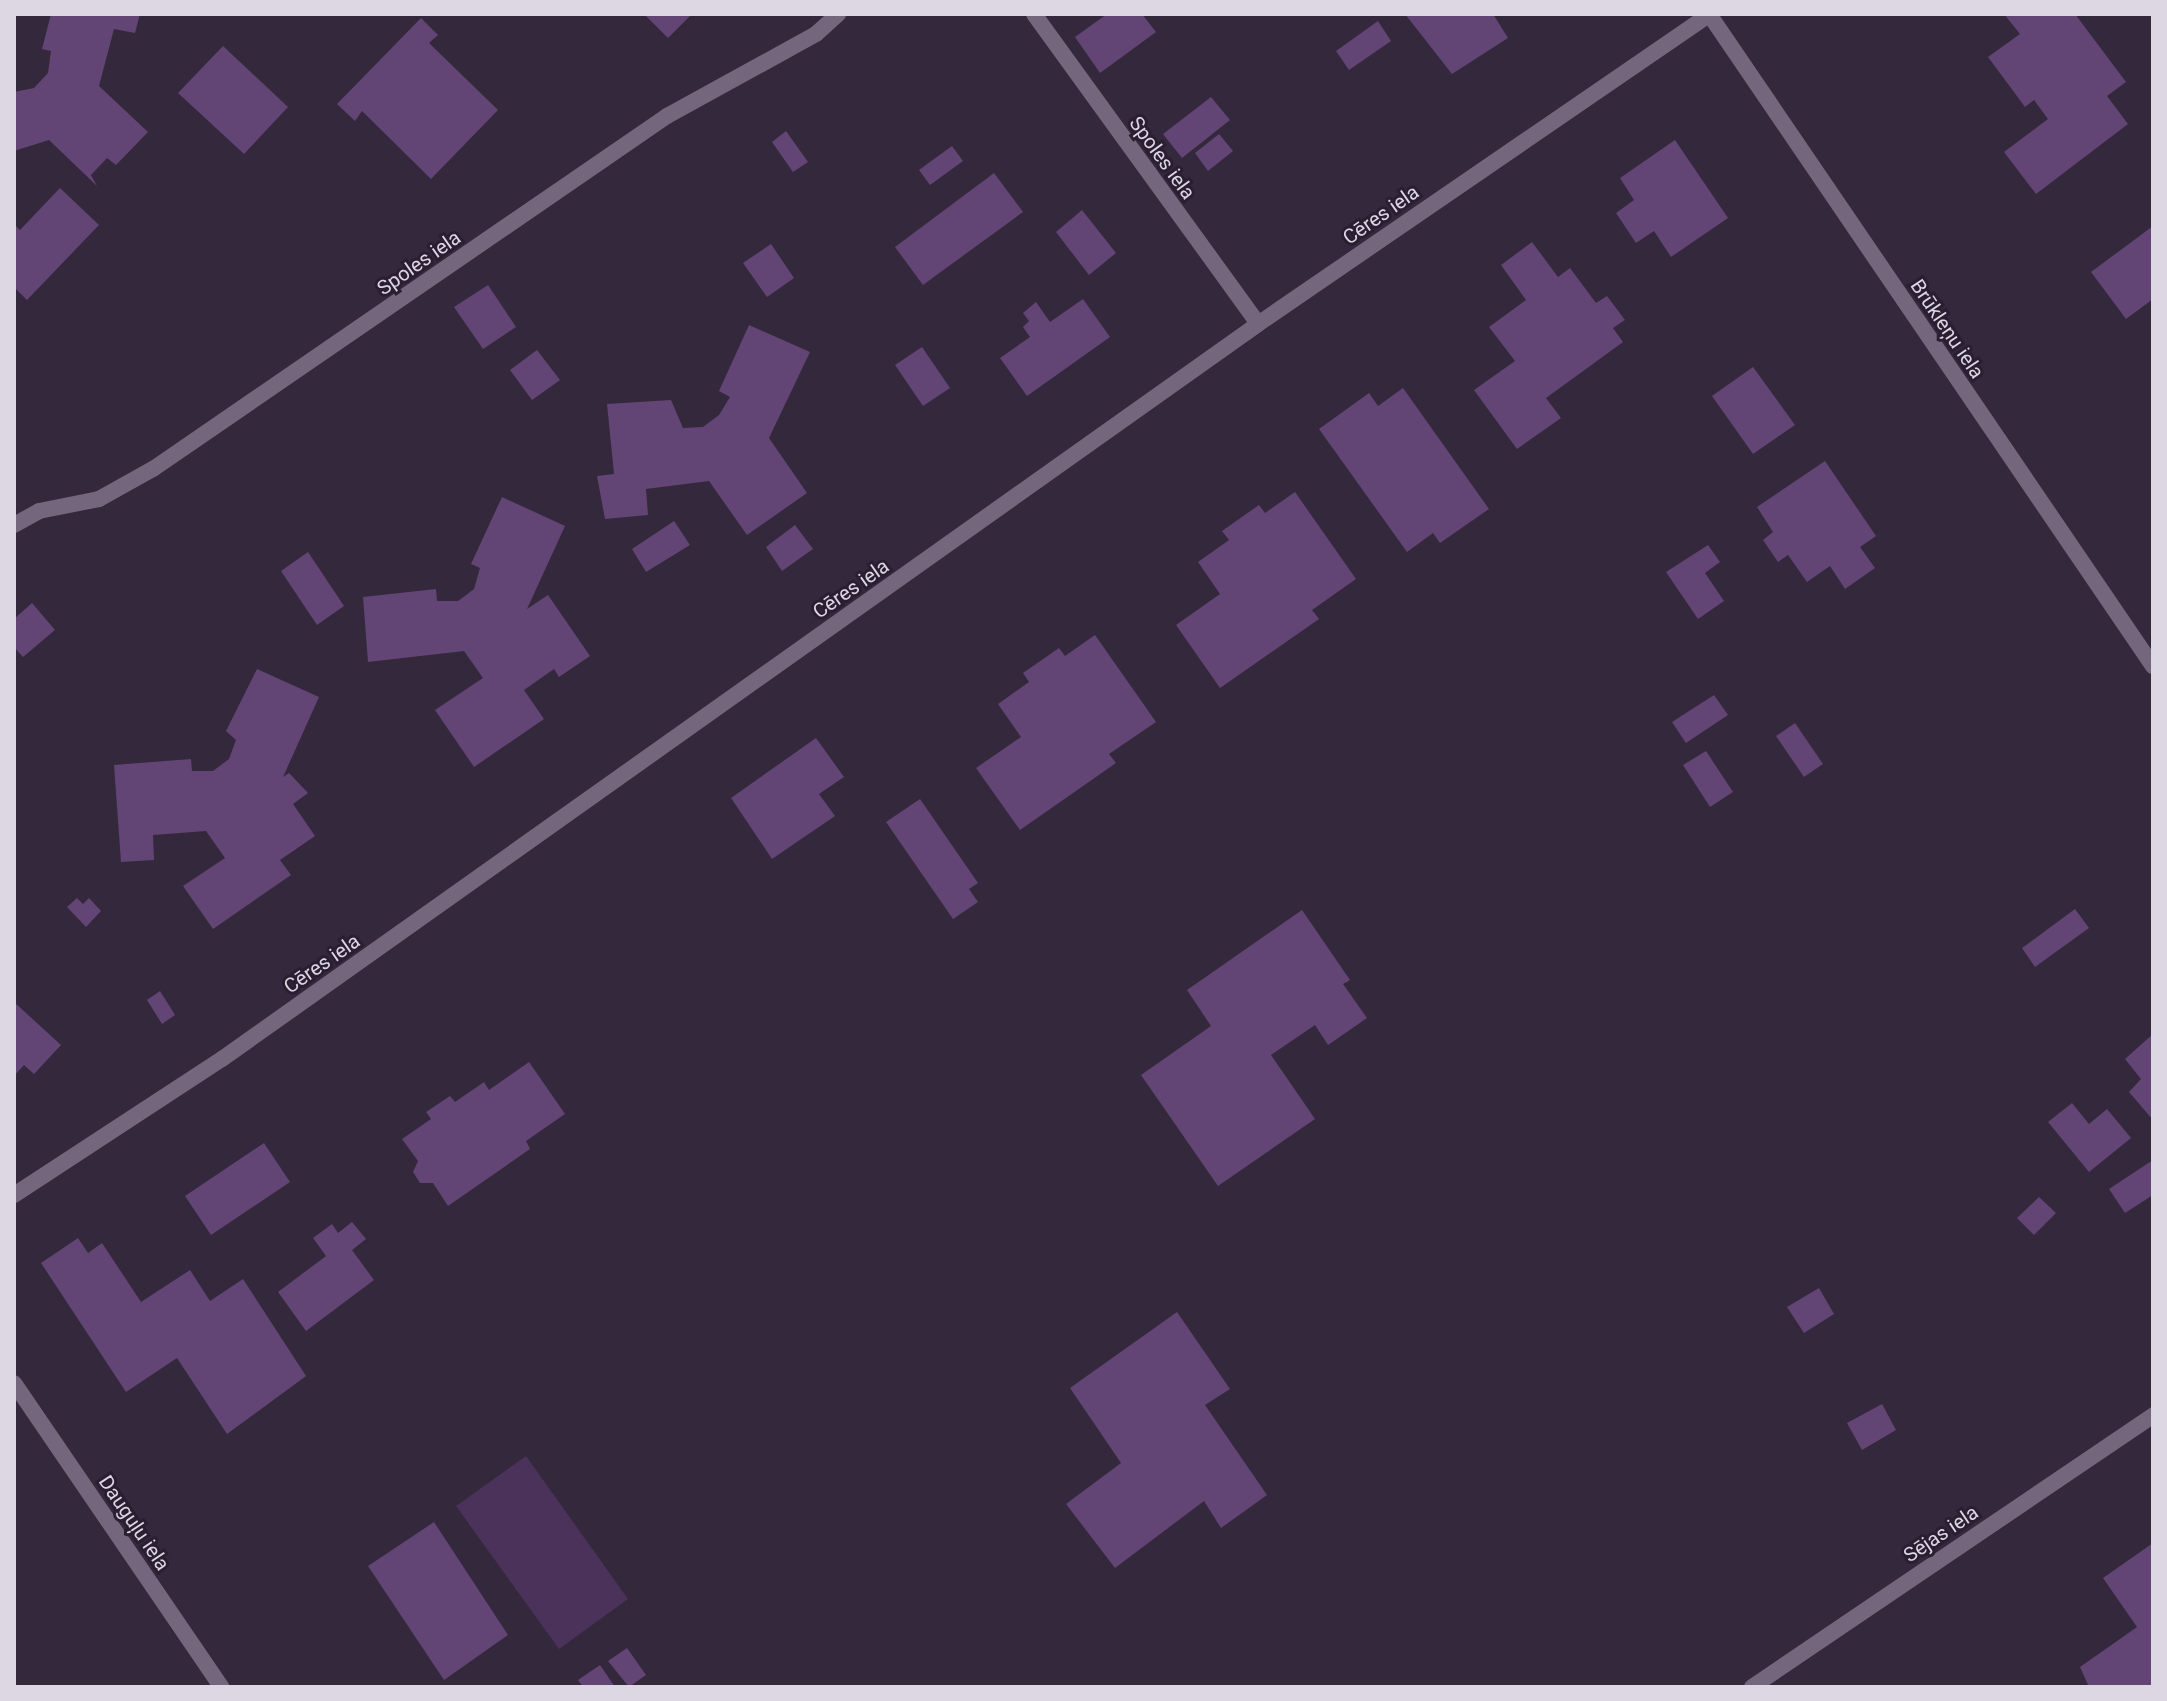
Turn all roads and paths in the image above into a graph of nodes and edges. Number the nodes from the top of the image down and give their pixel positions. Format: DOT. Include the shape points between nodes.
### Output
graph roads {
  1 [pos="838,14"];
  2 [pos="1034,14"];
  3 [pos="1709,14"];
  4 [pos="1258,324"];
  5 [pos="14,525"];
  6 [pos="2153,666"];
  7 [pos="14,1195"];
  8 [pos="14,1383"];
  9 [pos="2153,1415"];
  10 [pos="221,1687"];
  11 [pos="1752,1687"];
  1 -- 5 [label="street, Spoles iela" via="816,34 667,116 153,469 99,499 39,511"];
  2 -- 4 [label="street, Spoles iela"];
  3 -- 4 [label="street, Cēres iela"];
  3 -- 6 [label="street, Brūkleņu iela"];
  4 -- 7 [label="street, Cēres iela" via="234,1050"];
  8 -- 10 [label="street, Dauguļu iela"];
  9 -- 11 [label="street, Sējas iela"];
}
